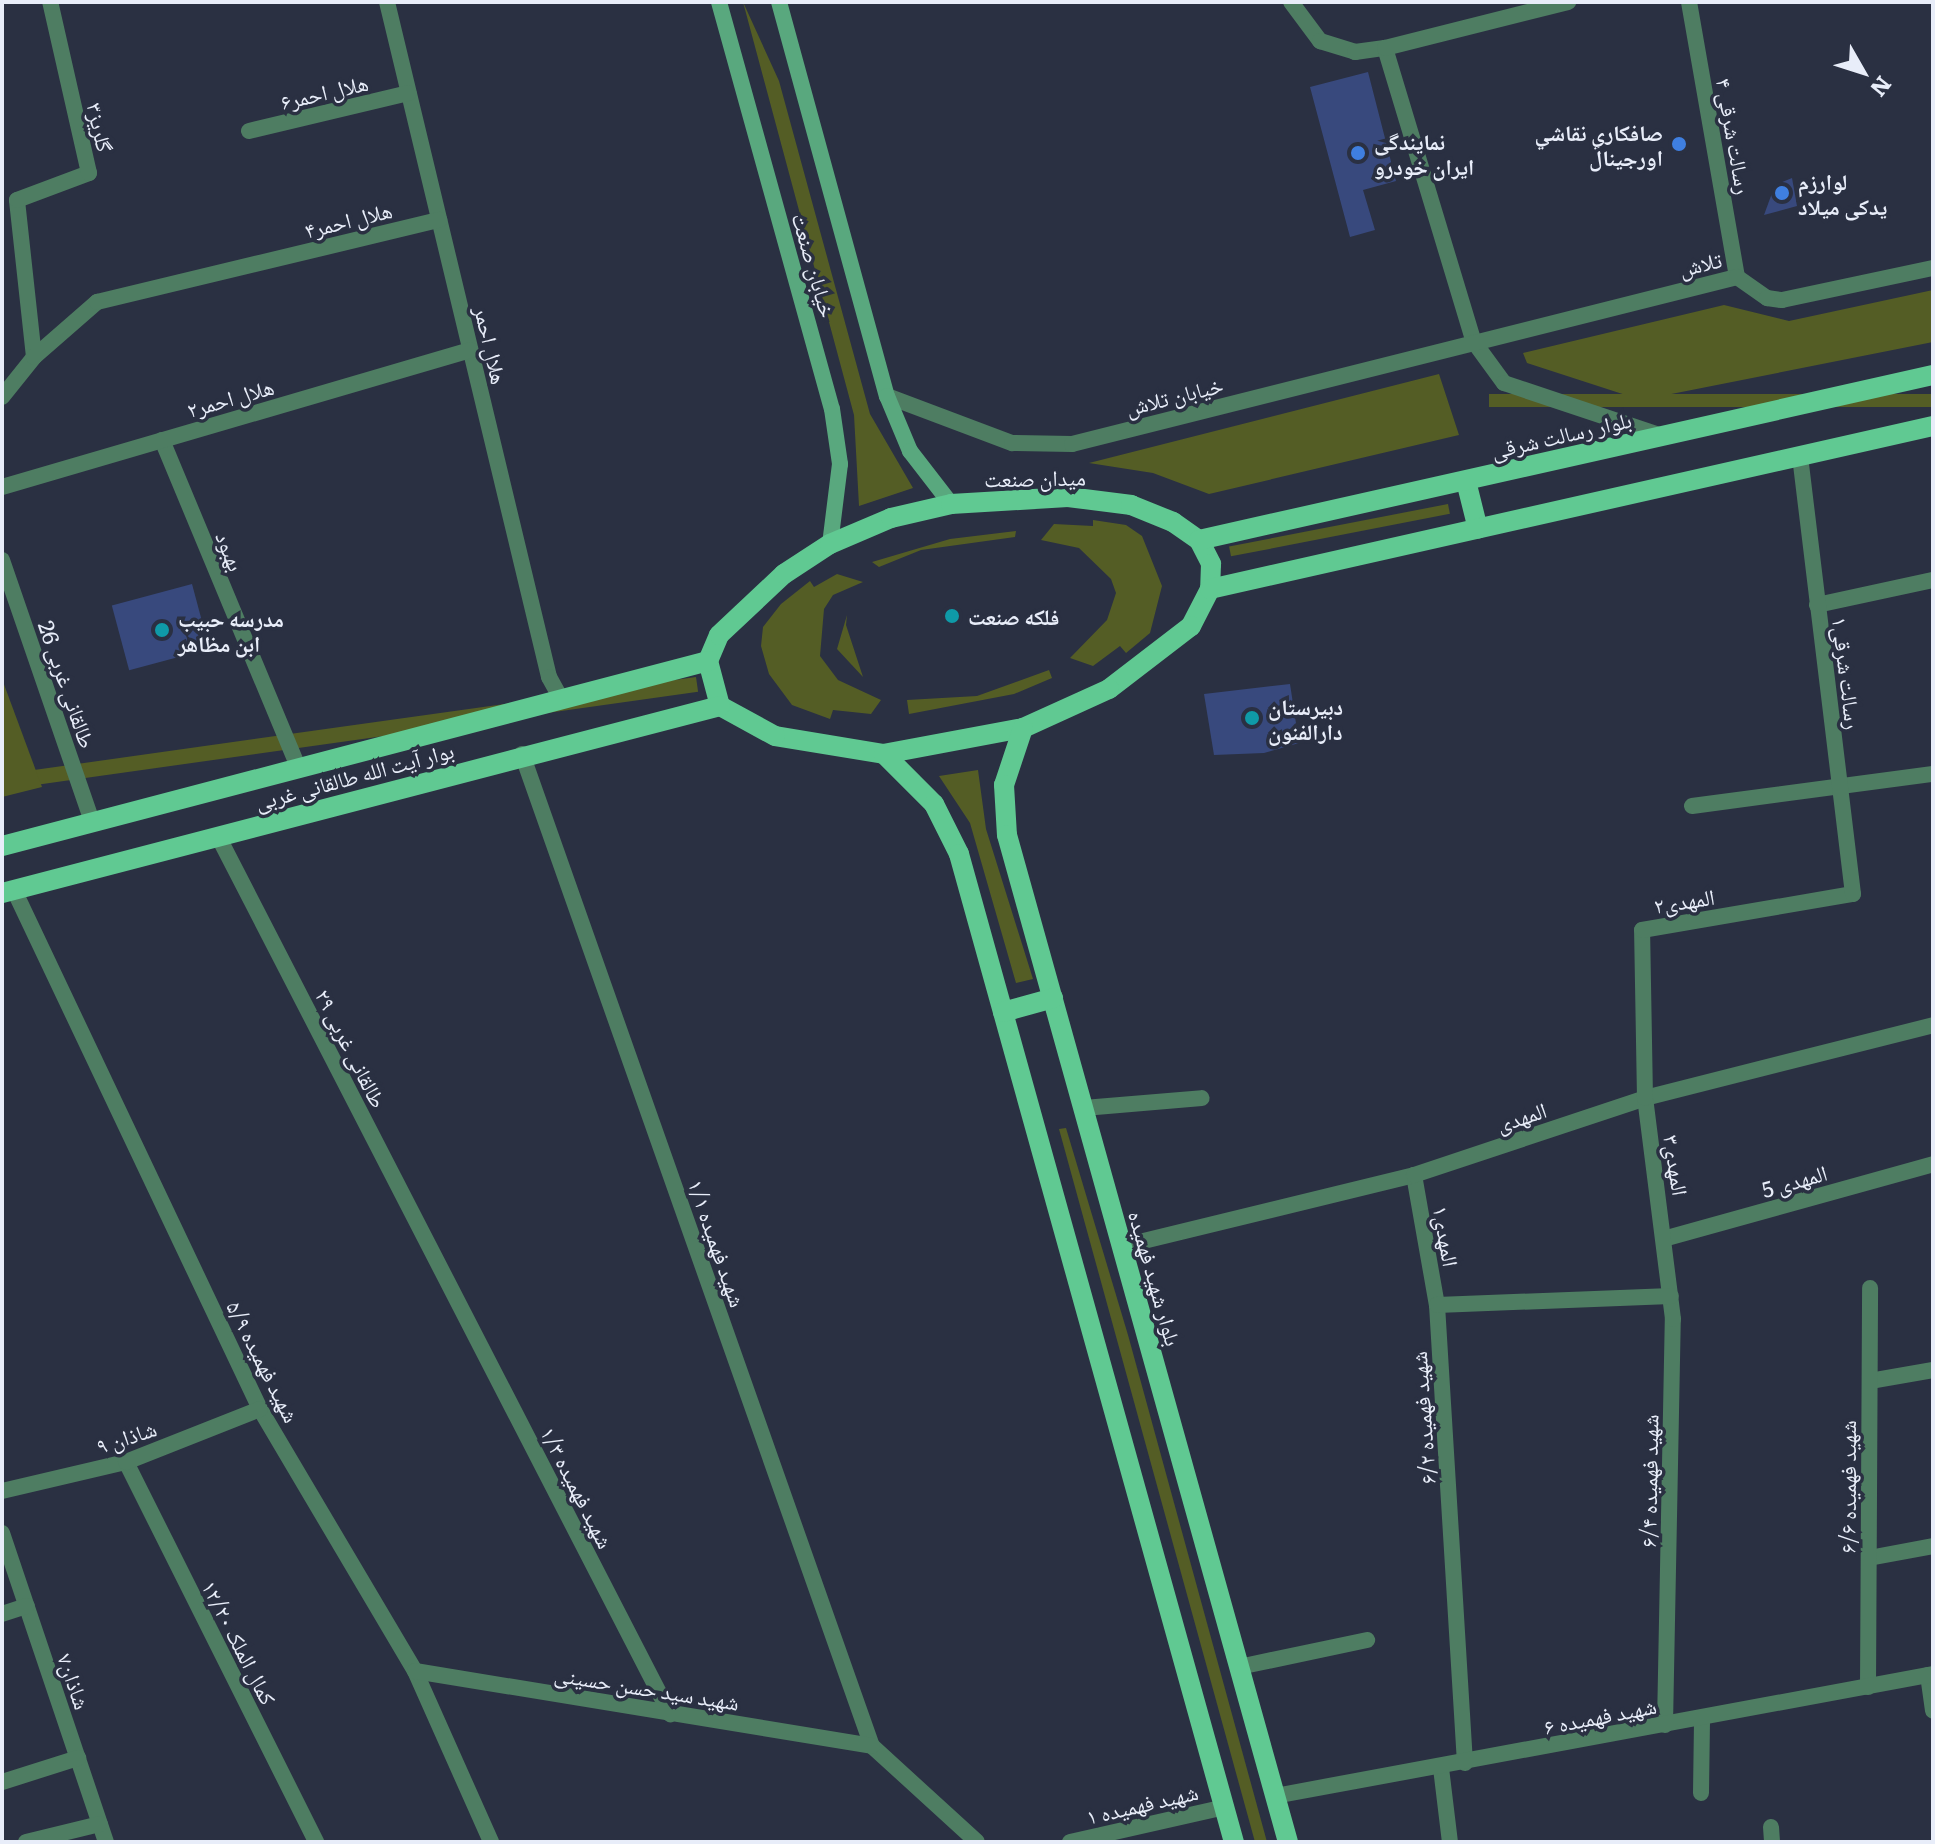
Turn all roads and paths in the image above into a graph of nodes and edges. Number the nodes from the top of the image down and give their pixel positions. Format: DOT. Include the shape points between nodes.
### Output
graph roads {
  1 [pos="50,2"];
  2 [pos="387,2"];
  3 [pos="719,2"];
  4 [pos="779,2"];
  5 [pos="1291,2"];
  6 [pos="1565,2"];
  7 [pos="1689,2"];
  8 [pos="1385,48"];
  9 [pos="409,93"];
  10 [pos="249,131"];
  11 [pos="439,220"];
  12 [pos="1933,268"];
  13 [pos="1737,277"];
  14 [pos="1474,342"];
  15 [pos="470,350"];
  16 [pos="34,357"];
  17 [pos="1933,375"];
  18 [pos="887,396"];
  19 [pos="2,397"];
  20 [pos="1933,426"];
  21 [pos="1662,436"];
  22 [pos="162,440"];
  23 [pos="1800,457"];
  24 [pos="1466,481"];
  25 [pos="2,487"];
  26 [pos="951,504"];
  27 [pos="1478,529"];
  28 [pos="1199,540"];
  29 [pos="830,544"];
  30 [pos="2,560"];
  31 [pos="1933,580"];
  32 [pos="1210,589"];
  33 [pos="1817,605"];
  34 [pos="708,661"];
  35 [pos="560,697"];
  36 [pos="720,706"];
  37 [pos="1023,728"];
  38 [pos="522,754"];
  39 [pos="884,754"];
  40 [pos="298,767"];
  41 [pos="1933,774"];
  42 [pos="1840,786"];
  43 [pos="1692,806"];
  44 [pos="92,822"];
  45 [pos="218,836"];
  46 [pos="2,846"];
  47 [pos="8,891"];
  48 [pos="1853,894"];
  49 [pos="1053,998"];
  50 [pos="1003,1012"];
  51 [pos="1933,1025"];
  52 [pos="1202,1098"];
  53 [pos="1645,1098"];
  54 [pos="1084,1108"];
  55 [pos="1933,1164"];
  56 [pos="1414,1175"];
  57 [pos="1667,1238"];
  58 [pos="1123,1246"];
  59 [pos="447,1280"];
  60 [pos="1870,1288"];
  61 [pos="1671,1296"];
  62 [pos="1437,1305"];
  63 [pos="1933,1370"];
  64 [pos="1870,1381"];
  65 [pos="260,1409"];
  66 [pos="126,1462"];
  67 [pos="2,1491"];
  68 [pos="2,1533"];
  69 [pos="1933,1546"];
  70 [pos="1869,1558"];
  71 [pos="27,1606"];
  72 [pos="2,1614"];
  73 [pos="1367,1640"];
  74 [pos="1239,1667"];
  75 [pos="415,1671"];
  76 [pos="1930,1674"];
  77 [pos="1868,1687"];
  78 [pos="1933,1711"];
  79 [pos="670,1714"];
  80 [pos="1702,1718"];
  81 [pos="1665,1725"];
  82 [pos="872,1746"];
  83 [pos="78,1758"];
  84 [pos="1465,1763"];
  85 [pos="1441,1768"];
  86 [pos="2,1782"];
  87 [pos="1701,1793"];
  88 [pos="1275,1796"];
  89 [pos="1225,1807"];
  90 [pos="100,1824"];
  91 [pos="26,1842"];
  92 [pos="106,1842"];
  93 [pos="316,1842"];
  94 [pos="491,1842"];
  95 [pos="977,1842"];
  96 [pos="1070,1842"];
  97 [pos="1234,1842"];
  98 [pos="1288,1842"];
  99 [pos="1450,1842"];
  1 -- 16 [label="street, گلریز۳" via="89,173 17,200"];
  2 -- 9 [label="street, هلال احمر"];
  3 -- 29 [label="main road, خیابان صنعت" via="832,409 840,464"];
  4 -- 18 [label="main road, خیابان صنعت"];
  5 -- 8 [label="street" via="1320,41 1355,52"];
  6 -- 8 [label="street"];
  7 -- 13 [label="street, رسالت شرقی ۴"];
  8 -- 14 [label="street"];
  9 -- 10 [label="street, هلال احمر۶"];
  9 -- 11 [label="street, هلال احمر"];
  11 -- 15 [label="street, هلال احمر"];
  11 -- 16 [label="street, هلال احمر۴" via="97,302"];
  12 -- 13 [label="street, تلاش" via="1782,300 1767,298"];
  13 -- 14 [label="street, تلاش"];
  14 -- 18 [label="street, خیابان تلاش" via="1072,444 1012,443"];
  14 -- 21 [label="street" via="1504,383"];
  15 -- 22 [label="street, هلال احمر۲"];
  15 -- 35 [label="street, هلال احمر" via="549,677"];
  16 -- 19 [label="street, هلال احمر۴"];
  17 -- 21 [label="main road, بلوار رسالت شرقی"];
  18 -- 26 [label="main road, خیابان صنعت" via="910,451"];
  20 -- 23 [label="main road"];
  21 -- 24 [label="main road, بلوار رسالت شرقی"];
  22 -- 25 [label="street, هلال احمر۲"];
  22 -- 40 [label="street, بهبود"];
  23 -- 27 [label="main road"];
  23 -- 33 [label="street, رسالت شرقی۱"];
  24 -- 27 [label="main road"];
  24 -- 28 [label="main road, بلوار رسالت شرقی"];
  26 -- 28 [label="main road, میدان صنعت" via="1068,497 1131,505 1173,522"];
  26 -- 29 [label="main road, میدان صنعت" via="891,518"];
  27 -- 32 [label="main road"];
  28 -- 32 [label="main road" via="1211,564"];
  29 -- 34 [label="main road, میدان صنعت" via="747,605 719,635"];
  30 -- 44 [label="street, طالقانی غربی 26"];
  31 -- 33 [label="street"];
  32 -- 37 [label="main road" via="1191,626 1147,665"];
  33 -- 42 [label="street, رسالت شرقی۱"];
  34 -- 35 [label="main road, بوار آیت الله طالقانی غربی"];
  34 -- 36 [label="main road"];
  35 -- 40 [label="main road, بوار آیت الله طالقانی غربی"];
  36 -- 38 [label="main road, بوار آیت الله طالقانی غربی"];
  36 -- 39 [label="main road" via="775,736"];
  37 -- 39 [label="main road"];
  37 -- 49 [label="main road, بلوار شهید فهمیده" via="1004,785 1007,835"];
  38 -- 45 [label="main road, بوار آیت الله طالقانی غربی"];
  38 -- 82 [label="street, شهید فهمیده ۱/۱"];
  39 -- 50 [label="main road" via="934,804 959,854"];
  40 -- 44 [label="main road, بوار آیت الله طالقانی غربی"];
  41 -- 42 [label="street"];
  42 -- 43 [label="street"];
  42 -- 48 [label="street, رسالت شرقی۱"];
  44 -- 46 [label="main road, بوار آیت الله طالقانی غربی"];
  45 -- 47 [label="main road, بوار آیت الله طالقانی غربی"];
  45 -- 59 [label="street, طالقانی غربی ۲۹"];
  47 -- 65 [label="street, شهید فهمیده ۵/۹"];
  48 -- 53 [label="street, المهدی۲" via="1642,930"];
  49 -- 50 [label="main road"];
  49 -- 54 [label="main road, بلوار شهید فهمیده"];
  50 -- 89 [label="main road"];
  51 -- 53 [label="street, المهدی"];
  52 -- 54 [label="street"];
  53 -- 56 [label="street, المهدی"];
  53 -- 57 [label="street, المهدی۳"];
  54 -- 58 [label="main road, بلوار شهید فهمیده"];
  55 -- 57 [label="street, المهدی 5"];
  56 -- 58 [label="street, المهدی"];
  56 -- 62 [label="street, المهدی۱"];
  57 -- 61 [label="street, شهید فهمیده ۶/۴"];
  58 -- 74 [label="main road, بلوار شهید فهمیده"];
  59 -- 79 [label="street, شهید فهمیده ۱/۳"];
  60 -- 64 [label="street, شهید فهمیده ۶/۶"];
  61 -- 62 [label="street"];
  61 -- 81 [label="street, شهید فهمیده ۶/۴"];
  62 -- 84 [label="street, شهید فهمیده ۶/۲"];
  63 -- 64 [label="street"];
  64 -- 70 [label="street, شهید فهمیده ۶/۶"];
  65 -- 66 [label="street, شاذان ۹"];
  65 -- 75 [label="street, شهید فهمیده ۵/۹"];
  66 -- 67 [label="street, شاذان ۹"];
  66 -- 93 [label="street, کمال الملک ۱۲/۲۰"];
  68 -- 71 [label="street, شاذان۷"];
  69 -- 70 [label="street"];
  70 -- 77 [label="street, شهید فهمیده ۶/۶"];
  71 -- 72 [label="street"];
  71 -- 83 [label="street, شاذان۷"];
  73 -- 74 [label="street"];
  74 -- 88 [label="main road, بلوار شهید فهمیده"];
  75 -- 79 [label="street, شهید سید حسن حسینی"];
  75 -- 94 [label="street, شهید فهمیده ۵/۹"];
  76 -- 77 [label="street, شهید فهمیده ۶"];
  76 -- 78 [label="street"];
  77 -- 80 [label="street, شهید فهمیده ۶"];
  79 -- 82 [label="street, شهید سید حسن حسینی"];
  80 -- 81 [label="street, شهید فهمیده ۶"];
  80 -- 87 [label="street"];
  81 -- 84 [label="street, شهید فهمیده ۶"];
  82 -- 95 [label="street"];
  83 -- 86 [label="street"];
  83 -- 90 [label="street, شاذان۷"];
  84 -- 85 [label="street, شهید فهمیده ۶"];
  85 -- 88 [label="street, شهید فهمیده ۶"];
  85 -- 99 [label="street"];
  88 -- 98 [label="main road, بلوار شهید فهمیده"];
  89 -- 96 [label="street, شهید فهمیده ۱"];
  89 -- 97 [label="main road"];
  90 -- 91 [label="street"];
  90 -- 92 [label="street, شاذان۷"];
}
